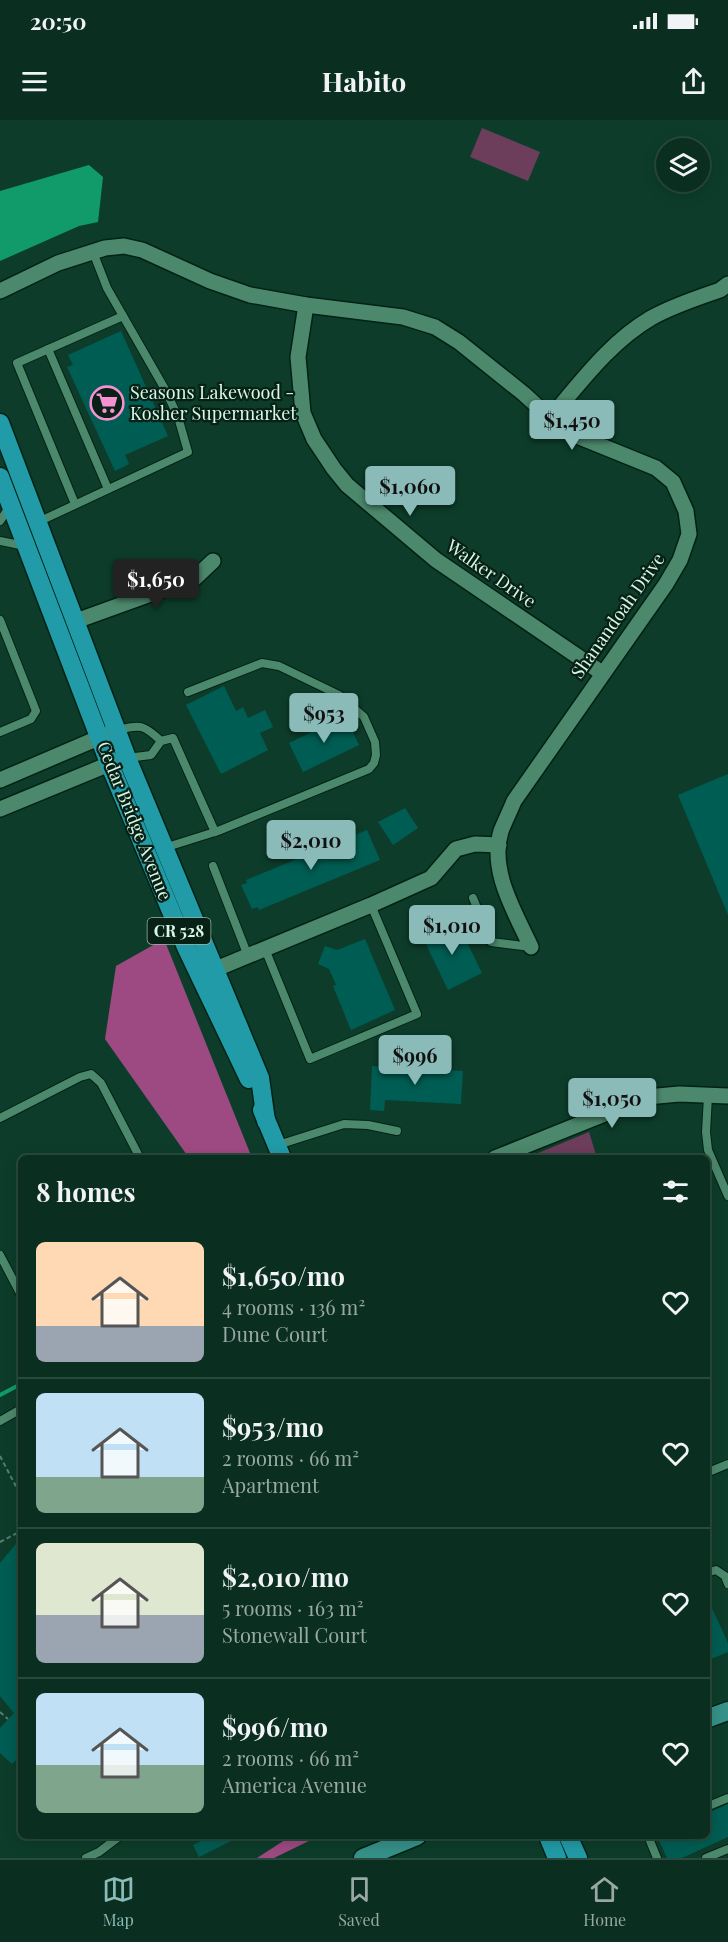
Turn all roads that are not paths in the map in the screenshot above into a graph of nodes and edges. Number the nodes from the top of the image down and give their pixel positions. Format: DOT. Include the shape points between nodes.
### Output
graph roads {
  1 [pos="93,252"];
  2 [pos="728,284"];
  3 [pos="0,291"];
  4 [pos="306,305"];
  5 [pos="123,316"];
  6 [pos="48,349"];
  7 [pos="550,418"];
  8 [pos="0,423"];
  9 [pos="0,477"];
  10 [pos="108,489"];
  11 [pos="11,504"];
  12 [pos="75,504"];
  13 [pos="0,521"];
  14 [pos="38,522"];
  15 [pos="0,541"];
  16 [pos="26,546"];
  17 [pos="213,561"];
  18 [pos="0,620"];
  19 [pos="76,621"];
  20 [pos="3,638"];
  21 [pos="602,673"];
  22 [pos="188,692"];
  23 [pos="117,730"];
  24 [pos="0,732"];
  25 [pos="99,737"];
  26 [pos="161,741"];
  27 [pos="127,758"];
  28 [pos="109,763"];
  29 [pos="0,780"];
  30 [pos="0,809"];
  31 [pos="215,832"];
  32 [pos="500,845"];
  33 [pos="165,848"];
  34 [pos="213,867"];
  35 [pos="473,898"];
  36 [pos="371,905"];
  37 [pos="531,947"];
  38 [pos="266,949"];
  39 [pos="248,956"];
  40 [pos="216,969"];
  41 [pos="708,1096"];
  42 [pos="728,1096"];
  43 [pos="0,1118"];
  44 [pos="266,1121"];
  45 [pos="397,1131"];
  46 [pos="279,1152"];
  47 [pos="139,1155"];
  48 [pos="502,1155"];
  49 [pos="719,1176"];
  50 [pos="728,1180"];
  51 [pos="728,1196"];
  52 [pos="0,1255"];
  53 [pos="18,1289"];
  54 [pos="18,1411"];
  55 [pos="0,1421"];
  56 [pos="728,1464"];
  57 [pos="710,1471"];
  58 [pos="710,1572"];
  59 [pos="728,1584"];
  60 [pos="728,1711"];
  61 [pos="710,1718"];
  62 [pos="728,1798"];
  63 [pos="710,1805"];
  64 [pos="115,1839"];
  65 [pos="410,1839"];
  66 [pos="549,1839"];
  67 [pos="569,1839"];
  68 [pos="649,1839"];
  69 [pos="728,1849"];
  70 [pos="86,1858"];
  71 [pos="363,1858"];
  72 [pos="557,1858"];
  73 [pos="578,1858"];
  74 [pos="657,1858"];
  75 [pos="706,1858"];
  1 -- 3 [label="street, Shanandoah Drive" via="58,263"];
  1 -- 4 [label="street, Shanandoah Drive" via="124,246 142,250 250,295"];
  1 -- 5 [label="lane"];
  2 -- 7 [label="street" via="652,317 630,332"];
  4 -- 7 [label="street, Shanandoah Drive" via="403,317 435,327"];
  4 -- 21 [label="street, Walker Drive" via="298,357 303,413 314,440 334,469 347,485 436,560"];
  5 -- 6 [label="lane"];
  5 -- 10 [label="lane" via="166,391 188,452"];
  6 -- 10 [label="lane"];
  6 -- 12 [label="lane" via="17,363"];
  7 -- 21 [label="street, Shanandoah Drive" via="577,436 656,468 673,483 686,511 689,534 680,560"];
  8 -- 14 [label="main road"];
  9 -- 11 [label="main road, Cedar Bridge Avenue / CR 528"];
  10 -- 12 [label="lane"];
  11 -- 13 [label="lane"];
  11 -- 16 [label="main road, Cedar Bridge Avenue / CR 528"];
  12 -- 14 [label="lane"];
  14 -- 19 [label="main road"];
  15 -- 16 [label="lane"];
  16 -- 25 [label="main road, Cedar Bridge Avenue / CR 528"];
  17 -- 19 [label="street" via="195,578"];
  18 -- 20 [label="lane"];
  19 -- 23 [label="main road"];
  20 -- 24 [label="lane" via="36,711 31,719"];
  21 -- 32 [label="street, Shanandoah Drive" via="514,801"];
  22 -- 31 [label="lane" via="261,663 279,666 339,695 364,717 375,742 376,756 369,769"];
  23 -- 25 [label="street"];
  23 -- 26 [label="lane" via="135,725 146,728"];
  23 -- 27 [label="main road"];
  25 -- 28 [label="main road, Cedar Bridge Avenue / CR 528"];
  25 -- 29 [label="street"];
  26 -- 27 [label="lane" via="151,755"];
  26 -- 31 [label="lane" via="173,738"];
  27 -- 28 [label="street"];
  27 -- 33 [label="main road"];
  28 -- 30 [label="street"];
  28 -- 44 [label="main road, Cedar Bridge Avenue / CR 528" via="186,947"];
  31 -- 33 [label="lane"];
  32 -- 36 [label="street" via="475,844 456,849 431,878"];
  32 -- 37 [label="street, Shanandoah Drive" via="502,883"];
  33 -- 40 [label="main road"];
  34 -- 39 [label="lane"];
  35 -- 37 [label="lane" via="492,942"];
  36 -- 38 [label="street"];
  36 -- 38 [label="lane" via="417,1014 310,1059"];
  38 -- 39 [label="street"];
  39 -- 40 [label="street"];
  40 -- 44 [label="main road" via="260,1078"];
  41 -- 42 [label="street"];
  41 -- 48 [label="street" via="647,1097"];
  41 -- 49 [label="lane" via="705,1132"];
  43 -- 47 [label="lane" via="91,1074 101,1083"];
  44 -- 46 [label="main road, Cedar Bridge Avenue / CR 528"];
  45 -- 46 [label="lane" via="344,1124"];
  49 -- 50 [label="lane"];
  49 -- 51 [label="lane"];
  52 -- 53 [label="lane"];
  54 -- 55 [label="lane"];
  56 -- 57 [label="lane"];
  58 -- 59 [label="lane" via="716,1570"];
  60 -- 61 [label="main road"];
  62 -- 63 [label="lane"];
  64 -- 70 [label="lane"];
  65 -- 71 [label="main road"];
  66 -- 72 [label="main road"];
  67 -- 73 [label="main road"];
  68 -- 74 [label="lane"];
  69 -- 75 [label="lane"];
}
